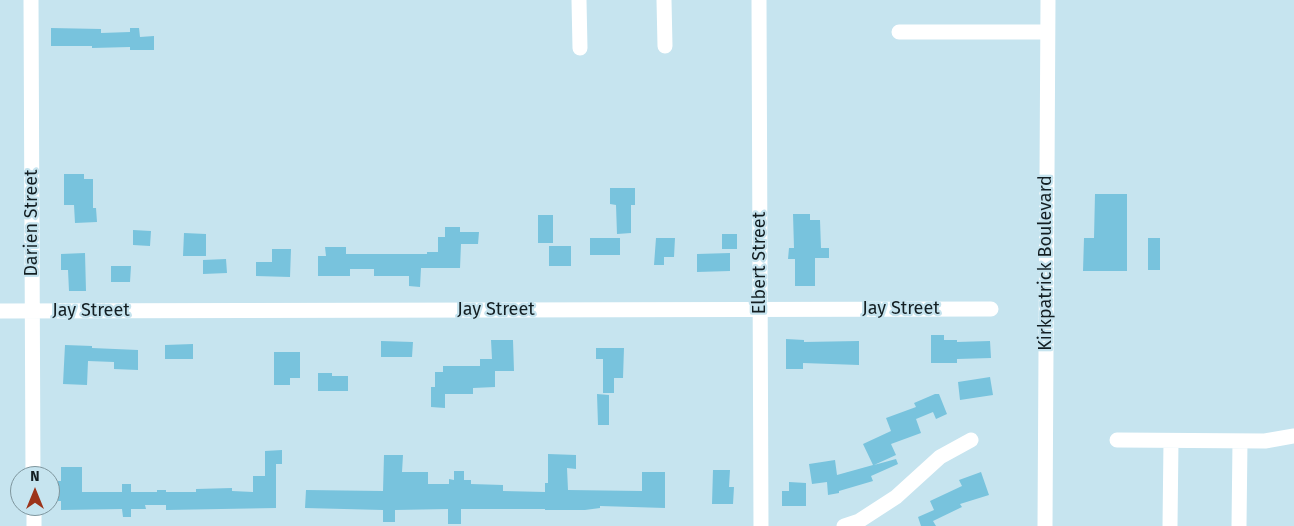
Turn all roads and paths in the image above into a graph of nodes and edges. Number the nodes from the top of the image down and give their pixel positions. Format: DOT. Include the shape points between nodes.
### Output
graph roads {
  1 [pos="31,0"];
  2 [pos="579,0"];
  3 [pos="664,0"];
  4 [pos="758,0"];
  5 [pos="1048,0"];
  6 [pos="899,32"];
  7 [pos="1047,32"];
  8 [pos="665,46"];
  9 [pos="580,48"];
  10 [pos="991,309"];
  11 [pos="761,310"];
  12 [pos="0,311"];
  13 [pos="32,311"];
  14 [pos="1294,436"];
  15 [pos="971,440"];
  16 [pos="1117,440"];
  17 [pos="1170,440"];
  18 [pos="1240,441"];
  19 [pos="33,466"];
  20 [pos="761,526"];
  21 [pos="844,526"];
  22 [pos="1045,526"];
  23 [pos="1170,526"];
  24 [pos="1239,526"];
  1 -- 13 [label="street, Darien Street"];
  2 -- 9 [label="street"];
  3 -- 8 [label="street"];
  4 -- 11 [label="street, Elbert Street"];
  5 -- 7 [label="street, Kirkpatrick Boulevard"];
  6 -- 7 [label="street"];
  7 -- 22 [label="street, Kirkpatrick Boulevard"];
  10 -- 11 [label="street, Jay Street"];
  11 -- 13 [label="street, Jay Street"];
  11 -- 20 [label="street, Elbert Street"];
  12 -- 13 [label="street, Jay Street"];
  13 -- 19 [label="street, Darien Street"];
  14 -- 18 [label="street"];
  15 -- 21 [label="street" via="940,457 896,497 860,521"];
  16 -- 17 [label="street"];
  17 -- 18 [label="street"];
  17 -- 23 [label="street"];
  18 -- 24 [label="street"];
}
